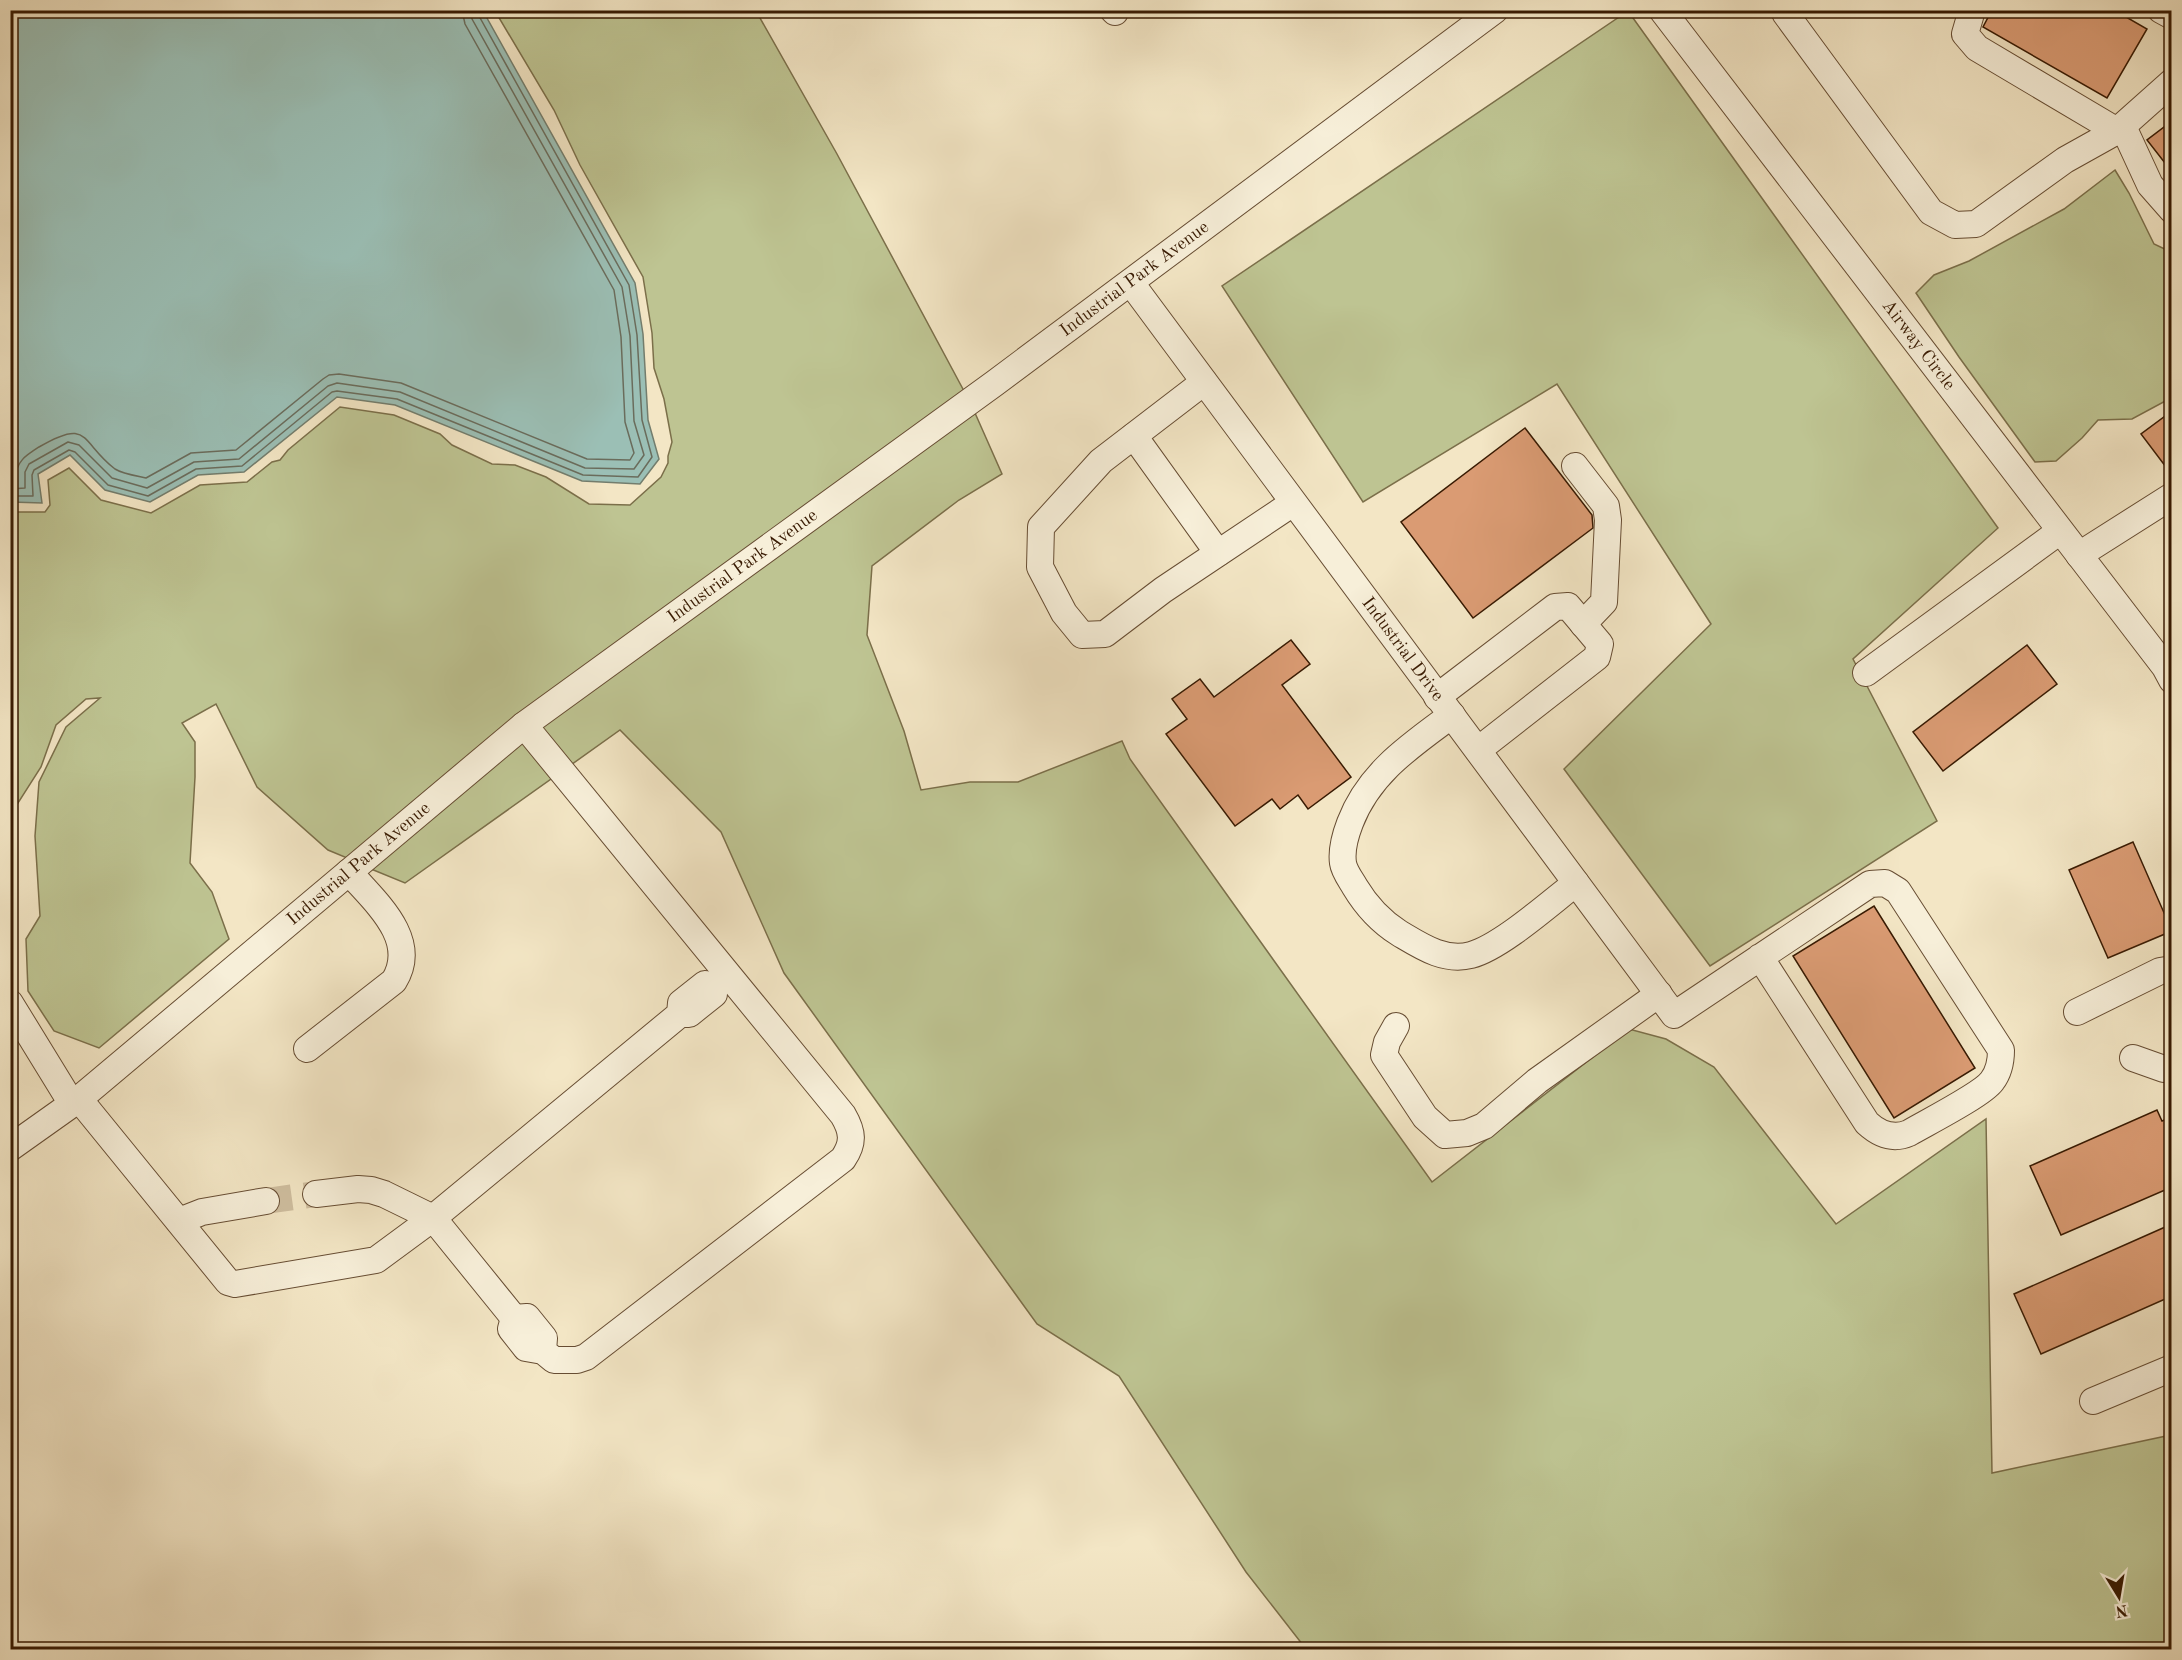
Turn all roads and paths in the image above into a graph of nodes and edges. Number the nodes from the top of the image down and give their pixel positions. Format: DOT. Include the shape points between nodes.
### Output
graph roads {
  1 [pos="1495,10"];
  2 [pos="1662,10"];
  3 [pos="1972,10"];
  4 [pos="2161,10"];
  5 [pos="1785,12"];
  6 [pos="2172,16"];
  7 [pos="2172,82"];
  8 [pos="2117,131"];
  9 [pos="2172,210"];
  10 [pos="1131,284"];
  11 [pos="1204,382"];
  12 [pos="1134,436"];
  13 [pos="1575,466"];
  14 [pos="2172,496"];
  15 [pos="1293,502"];
  16 [pos="2061,531"];
  17 [pos="1218,553"];
  18 [pos="2079,555"];
  19 [pos="1583,624"];
  20 [pos="2169,670"];
  21 [pos="1866,673"];
  22 [pos="1444,706"];
  23 [pos="524,725"];
  24 [pos="1478,750"];
  25 [pos="349,872"];
  26 [pos="1576,883"];
  27 [pos="1760,957"];
  28 [pos="2172,969"];
  29 [pos="721,980"];
  30 [pos="1659,994"];
  31 [pos="2077,1012"];
  32 [pos="14,1019"];
  33 [pos="1396,1026"];
  34 [pos="307,1050"];
  35 [pos="2133,1058"];
  36 [pos="2172,1070"];
  37 [pos="75,1102"];
  38 [pos="10,1148"];
  39 [pos="316,1194"];
  40 [pos="266,1201"];
  41 [pos="433,1218"];
  42 [pos="179,1221"];
  43 [pos="2172,1368"];
  44 [pos="2093,1401"];
  1 -- 10 [label="street, Industrial Park Avenue"];
  2 -- 16 [label="street, Airway Circle"];
  3 -- 8 [label="street" via="1965,34 1977,48"];
  4 -- 6 [label="street"];
  5 -- 8 [label="street" via="1931,212 1955,225 1976,224 2065,160"];
  7 -- 8 [label="street"];
  8 -- 9 [label="street" via="2126,133 2150,185"];
  10 -- 11 [label="street, Industrial Drive"];
  10 -- 23 [label="street, Industrial Park Avenue"];
  11 -- 12 [label="street"];
  11 -- 15 [label="street, Industrial Drive"];
  12 -- 17 [label="street"];
  12 -- 17 [label="street" via="1101,461 1041,527 1040,567 1064,613 1082,635 1105,634"];
  13 -- 19 [label="street" via="1606,506 1608,520 1604,602"];
  14 -- 18 [label="street"];
  15 -- 17 [label="street"];
  15 -- 22 [label="street, Industrial Drive"];
  16 -- 18 [label="street, Airway Circle"];
  16 -- 21 [label="street"];
  18 -- 20 [label="street, Airway Circle"];
  19 -- 22 [label="street" via="1568,606 1555,608"];
  19 -- 24 [label="street" via="1600,644 1597,657"];
  22 -- 24 [label="street, Industrial Drive"];
  22 -- 26 [label="street" via="1374,780 1355,810 1344,839 1343,865 1364,903 1383,922 1428,950 1455,958 1494,945"];
  23 -- 25 [label="street, Industrial Park Avenue"];
  23 -- 29 [label="street"];
  24 -- 26 [label="street, Industrial Drive"];
  25 -- 34 [label="street" via="394,925 401,947 400,971 394,981"];
  25 -- 37 [label="street, Industrial Park Avenue"];
  26 -- 30 [label="street, Industrial Drive"];
  27 -- 27 [label="street" via="1870,884 1891,886 1898,891 2001,1050 1997,1073 1988,1087 1909,1133 1880,1133 1867,1123"];
  27 -- 30 [label="street, Industrial Drive" via="1674,1015"];
  28 -- 31 [label="street" via="2160,971"];
  29 -- 41 [label="street" via="714,994 689,1014 680,1014"];
  29 -- 41 [label="street" via="843,1114 852,1137 843,1160 577,1360 554,1360 543,1351 544,1338 527,1317 514,1318"];
  30 -- 33 [label="street" via="1537,1082 1484,1126 1467,1133 1445,1135 1425,1117 1384,1055"];
  32 -- 37 [label="street"];
  35 -- 36 [label="street"];
  37 -- 38 [label="street, Industrial Park Avenue"];
  37 -- 42 [label="street"];
  39 -- 41 [label="street" via="372,1190"];
  40 -- 42 [label="street" via="202,1212"];
  41 -- 42 [label="street" via="376,1260 235,1284 228,1282"];
  43 -- 44 [label="street"];
}
